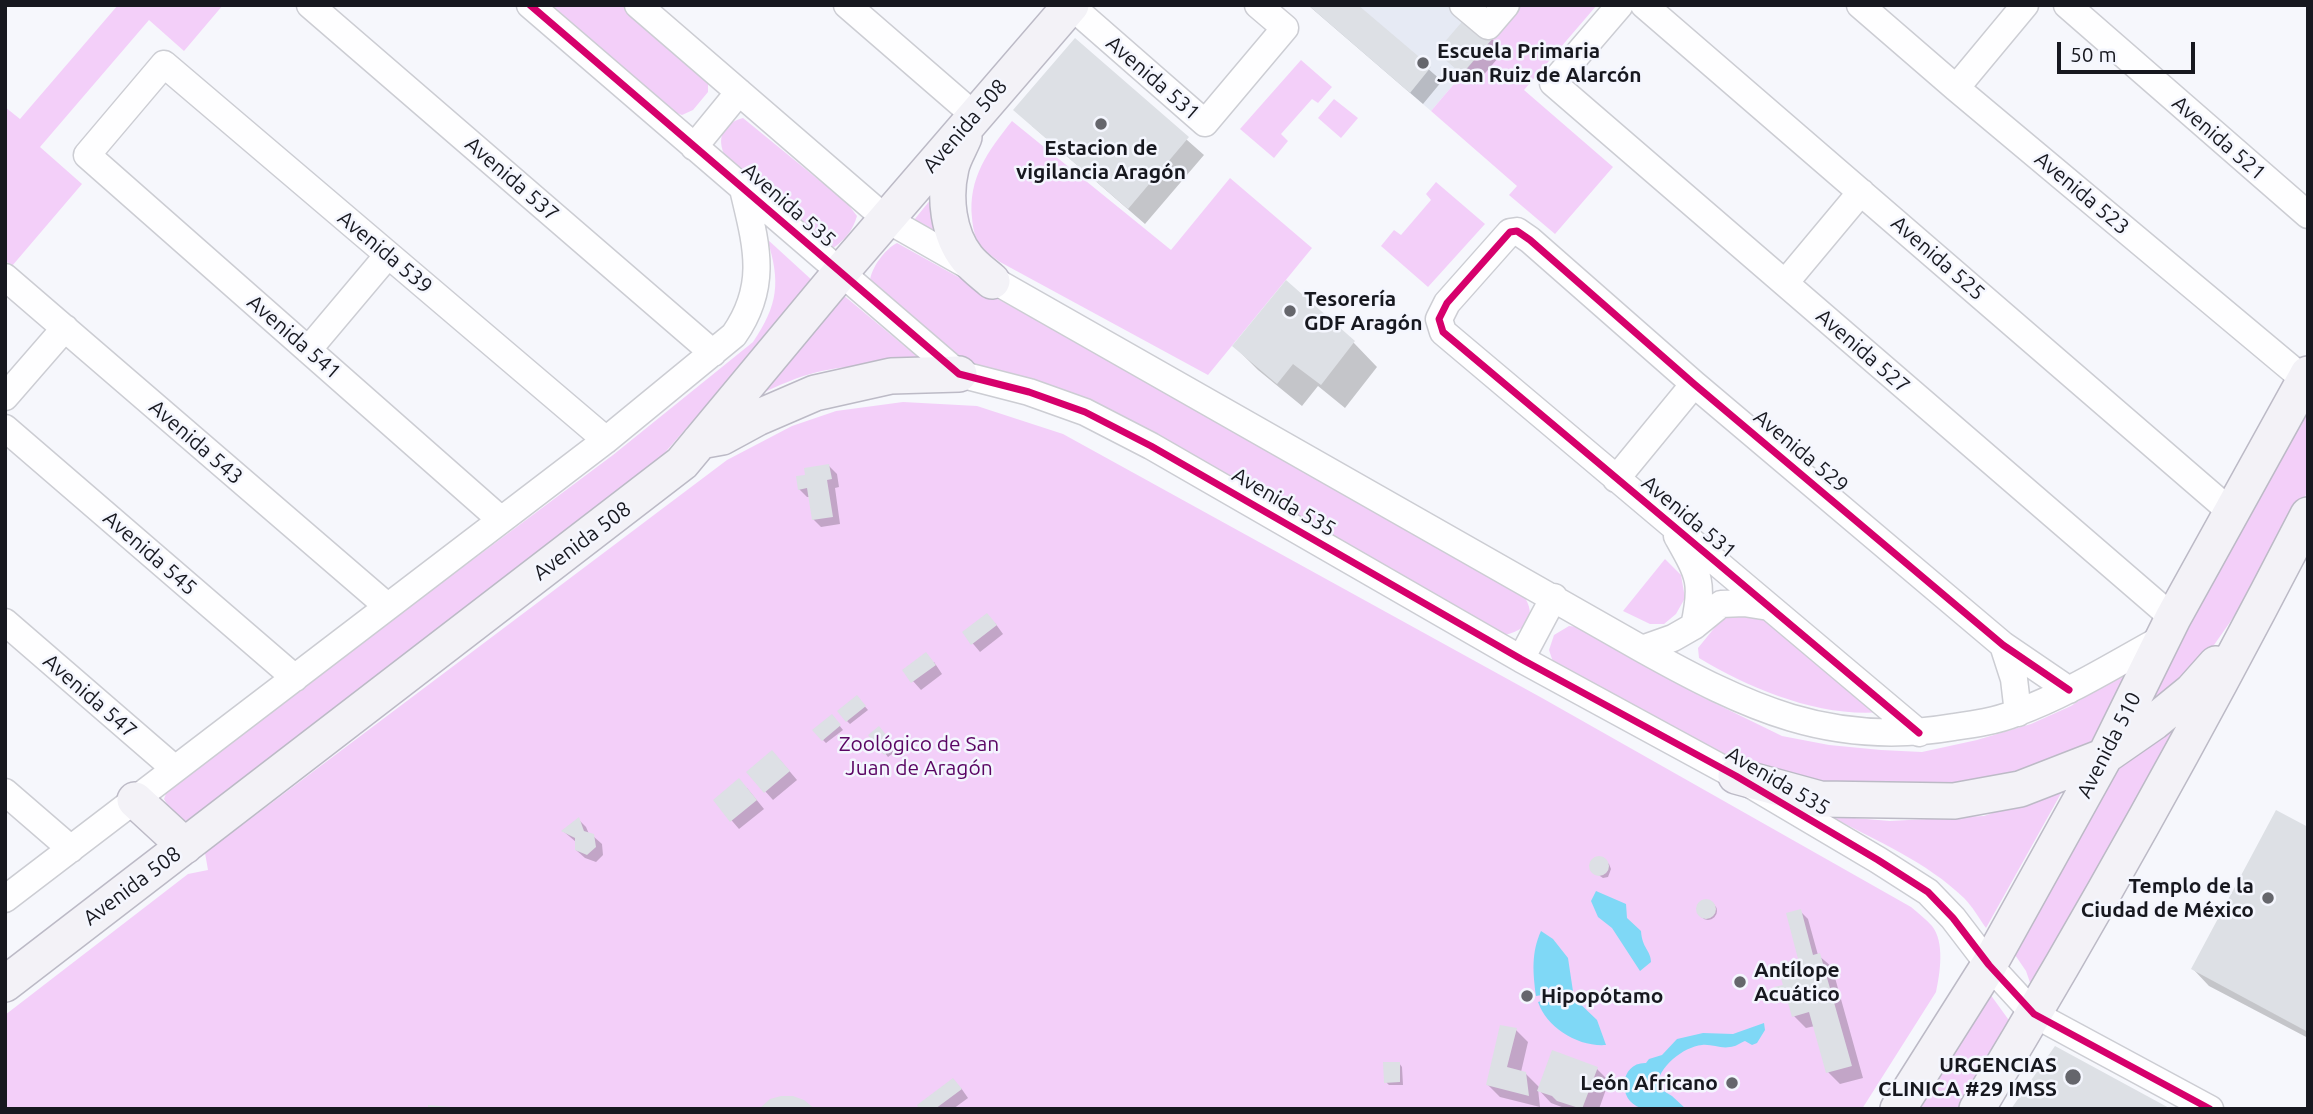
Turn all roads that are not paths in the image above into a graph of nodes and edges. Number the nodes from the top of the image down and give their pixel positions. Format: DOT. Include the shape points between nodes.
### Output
graph roads {
  1 [pos="310,5"];
  2 [pos="530,5"];
  3 [pos="638,5"];
  4 [pos="847,5"];
  5 [pos="1070,5"];
  6 [pos="1258,5"];
  7 [pos="1463,5"];
  8 [pos="1506,5"];
  9 [pos="1620,5"];
  10 [pos="1644,5"];
  11 [pos="1860,5"];
  12 [pos="2025,5"];
  13 [pos="2067,5"];
  14 [pos="1956,88"];
  15 [pos="740,92"];
  16 [pos="974,115"];
  17 [pos="694,147"];
  18 [pos="87,155"];
  19 [pos="743,189"];
  20 [pos="1861,192"];
  21 [pos="2308,215"];
  22 [pos="886,219"];
  23 [pos="388,255"];
  24 [pos="840,273"];
  25 [pos="5,277"];
  26 [pos="992,281"];
  27 [pos="1785,283"];
  28 [pos="1440,326"];
  29 [pos="65,328"];
  30 [pos="308,350"];
  31 [pos="713,353"];
  32 [pos="959,374"];
  33 [pos="2306,377"];
  34 [pos="1694,384"];
  35 [pos="5,397"];
  36 [pos="5,428"];
  37 [pos="606,440"];
  38 [pos="700,441"];
  39 [pos="1616,479"];
  40 [pos="2231,512"];
  41 [pos="2308,515"];
  42 [pos="500,519"];
  43 [pos="1671,525"];
  44 [pos="1554,597"];
  45 [pos="387,606"];
  46 [pos="1769,607"];
  47 [pos="5,622"];
  48 [pos="1694,626"];
  49 [pos="2168,628"];
  50 [pos="2003,645"];
  51 [pos="1642,649"];
  52 [pos="1521,659"];
  53 [pos="295,678"];
  54 [pos="2069,690"];
  55 [pos="2199,700"];
  56 [pos="2018,713"];
  57 [pos="1919,733"];
  58 [pos="2105,757"];
  59 [pos="175,769"];
  60 [pos="1736,776"];
  61 [pos="5,792"];
  62 [pos="135,800"];
  63 [pos="185,846"];
  64 [pos="71,849"];
  65 [pos="6,898"];
  66 [pos="1989,965"];
  67 [pos="5,984"];
  68 [pos="2034,1014"];
  69 [pos="1898,1109"];
  70 [pos="1977,1109"];
  71 [pos="2210,1109"];
  1 -- 31 [label="street, Avenida 537"];
  2 -- 17 [label="street, Avenida 535"];
  3 -- 15 [label="street"];
  4 -- 16 [label="street"];
  5 -- 6 [label="street, Avenida 531" via="1205,123 1284,28"];
  5 -- 16 [label="main road, Avenida 508"];
  7 -- 8 [label="street" via="1488,26"];
  9 -- 27 [label="street, Avenida 527" via="1553,83"];
  10 -- 20 [label="street, Avenida 525"];
  11 -- 14 [label="street, Avenida 523"];
  12 -- 14 [label="street"];
  13 -- 21 [label="street, Avenida 521"];
  14 -- 33 [label="street, Avenida 523"];
  15 -- 17 [label="street"];
  15 -- 22 [label="street"];
  16 -- 22 [label="main road, Avenida 508"];
  16 -- 26 [label="main road" via="951,166 949,213 967,258"];
  17 -- 19 [label="street, Avenida 535"];
  18 -- 23 [label="street, Avenida 539" via="164,64"];
  18 -- 30 [label="street, Avenida 541"];
  19 -- 24 [label="street, Avenida 535"];
  19 -- 31 [label="street" via="757,260 755,294 734,335"];
  20 -- 27 [label="street"];
  20 -- 40 [label="street, Avenida 525"];
  22 -- 24 [label="main road, Avenida 508"];
  22 -- 26 [label="street"];
  23 -- 30 [label="street"];
  23 -- 37 [label="street, Avenida 539"];
  24 -- 32 [label="street, Avenida 535"];
  24 -- 38 [label="main road, Avenida 508"];
  25 -- 29 [label="street, Avenida 543"];
  26 -- 44 [label="street"];
  27 -- 49 [label="street, Avenida 527"];
  28 -- 34 [label="street, Avenida 529" via="1447,303 1503,239 1517,231"];
  28 -- 39 [label="street, Avenida 531"];
  29 -- 35 [label="street"];
  29 -- 45 [label="street, Avenida 543"];
  30 -- 42 [label="street, Avenida 541"];
  31 -- 37 [label="street"];
  32 -- 38 [label="main road" via="891,376 815,393 722,437"];
  32 -- 52 [label="street, Avenida 535" via="1085,412"];
  33 -- 40 [label="main road, Avenida 510"];
  34 -- 39 [label="street"];
  34 -- 50 [label="street, Avenida 529"];
  36 -- 53 [label="street, Avenida 545"];
  37 -- 42 [label="street"];
  38 -- 63 [label="main road, Avenida 508" via="682,463 636,500"];
  39 -- 43 [label="street, Avenida 531"];
  40 -- 49 [label="main road, Avenida 510"];
  41 -- 55 [label="main road" via="2249,627"];
  42 -- 45 [label="street"];
  43 -- 46 [label="street, Avenida 531"];
  43 -- 48 [label="street" via="1698,579 1701,596"];
  44 -- 51 [label="street"];
  44 -- 52 [label="street"];
  45 -- 53 [label="street"];
  46 -- 48 [label="street" via="1721,604"];
  46 -- 57 [label="street, Avenida 531"];
  47 -- 59 [label="street, Avenida 547"];
  48 -- 51 [label="street"];
  49 -- 54 [label="street"];
  49 -- 55 [label="main road"];
  49 -- 58 [label="main road, Avenida 510"];
  50 -- 54 [label="street, Avenida 529"];
  50 -- 56 [label="street"];
  51 -- 57 [label="street" via="1757,708 1851,732"];
  52 -- 60 [label="street, Avenida 535"];
  53 -- 59 [label="street"];
  54 -- 56 [label="street"];
  55 -- 58 [label="main road" via="2154,722"];
  55 -- 68 [label="main road"];
  56 -- 57 [label="street"];
  58 -- 60 [label="main road" via="2020,789 1954,800 1819,799"];
  58 -- 66 [label="main road, Avenida 510"];
  59 -- 62 [label="street"];
  60 -- 66 [label="street, Avenida 535" via="1928,892"];
  61 -- 64 [label="street"];
  62 -- 63 [label="main road"];
  62 -- 64 [label="street"];
  63 -- 67 [label="main road, Avenida 508"];
  64 -- 65 [label="street"];
  66 -- 68 [label="street, Avenida 535"];
  66 -- 69 [label="main road, Avenida 510"];
  68 -- 70 [label="main road"];
  68 -- 71 [label="street, Avenida 535"];
}
